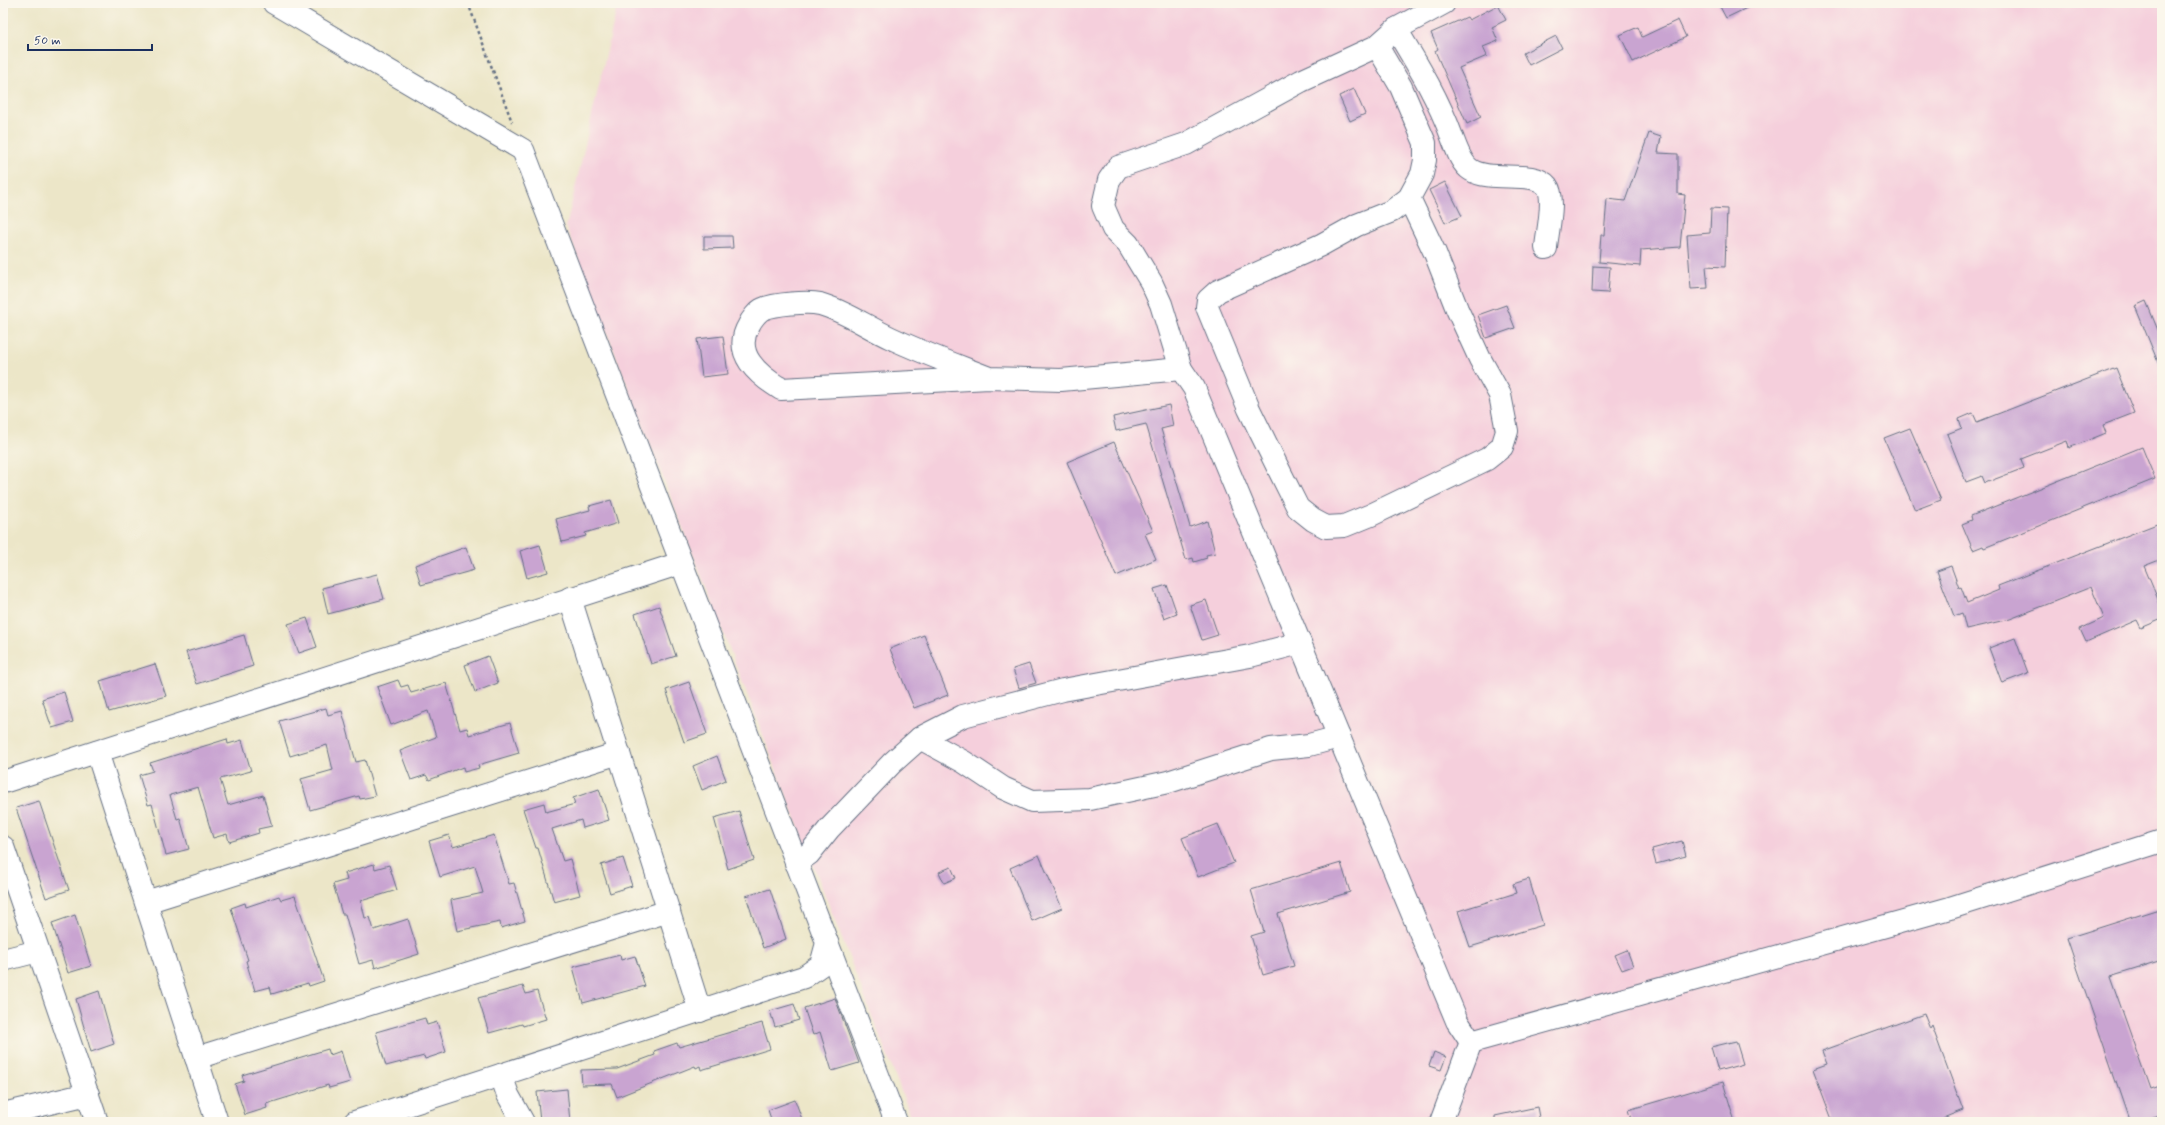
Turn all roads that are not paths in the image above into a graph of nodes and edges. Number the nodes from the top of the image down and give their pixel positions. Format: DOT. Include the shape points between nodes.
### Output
graph roads {
  1 [pos="274,3"];
  2 [pos="1444,3"];
  3 [pos="1396,29"];
  4 [pos="1377,46"];
  5 [pos="1409,198"];
  6 [pos="1546,248"];
  7 [pos="1181,368"];
  8 [pos="989,378"];
  9 [pos="681,563"];
  10 [pos="570,598"];
  11 [pos="1300,643"];
  12 [pos="1339,737"];
  13 [pos="920,738"];
  14 [pos="97,752"];
  15 [pos="619,753"];
  16 [pos="3,782"];
  17 [pos="2162,840"];
  18 [pos="3,847"];
  19 [pos="796,862"];
  20 [pos="146,902"];
  21 [pos="669,911"];
  22 [pos="827,943"];
  23 [pos="38,951"];
  24 [pos="3,960"];
  25 [pos="700,1011"];
  26 [pos="1471,1042"];
  27 [pos="196,1058"];
  28 [pos="501,1075"];
  29 [pos="88,1094"];
  30 [pos="3,1114"];
  31 [pos="97,1122"];
  32 [pos="217,1122"];
  33 [pos="355,1122"];
  34 [pos="523,1122"];
  35 [pos="896,1122"];
  36 [pos="1441,1122"];
  1 -- 9 [label="street" via="523,150"];
  2 -- 3 [label="street"];
  3 -- 4 [label="street"];
  3 -- 6 [label="street" via="1442,111 1463,161 1471,170 1487,175 1539,179 1547,186 1551,198"];
  4 -- 5 [label="street" via="1400,86 1425,143 1422,174"];
  4 -- 7 [label="street" via="1301,81 1186,144 1118,167 1109,180 1103,206 1113,228 1128,244 1151,282 1161,304"];
  5 -- 5 [label="street" via="1473,344 1500,395 1507,431 1502,447 1486,458 1371,515 1344,526 1326,527 1298,508 1249,409 1207,307 1208,300 1218,291 1392,211"];
  7 -- 8 [label="street" via="1061,380"];
  7 -- 11 [label="street" via="1194,388"];
  8 -- 8 [label="street" via="903,343 843,313 818,304 781,305 762,310 750,323 743,336 749,362 761,377 780,389"];
  9 -- 10 [label="street"];
  9 -- 19 [label="street"];
  10 -- 14 [label="street"];
  10 -- 15 [label="street"];
  11 -- 12 [label="street"];
  11 -- 13 [label="street" via="1250,656 1063,690 963,716"];
  12 -- 13 [label="street" via="1309,745 1271,749 1168,782 1090,800 1032,801 1002,788 964,762"];
  12 -- 26 [label="street" via="1457,1021"];
  13 -- 19 [label="street" via="829,829 809,854"];
  14 -- 16 [label="street"];
  14 -- 20 [label="street"];
  15 -- 20 [label="street"];
  15 -- 21 [label="street"];
  17 -- 26 [label="street" via="1950,908"];
  18 -- 23 [label="street"];
  19 -- 22 [label="street"];
  20 -- 27 [label="street"];
  21 -- 25 [label="street"];
  21 -- 27 [label="street"];
  22 -- 25 [label="street" via="820,965 804,977"];
  22 -- 35 [label="street"];
  23 -- 24 [label="street"];
  23 -- 29 [label="street"];
  25 -- 28 [label="street"];
  26 -- 36 [label="street"];
  27 -- 32 [label="street"];
  28 -- 33 [label="street"];
  28 -- 34 [label="street" via="508,1095"];
  29 -- 30 [label="street"];
  29 -- 31 [label="street"];
}
